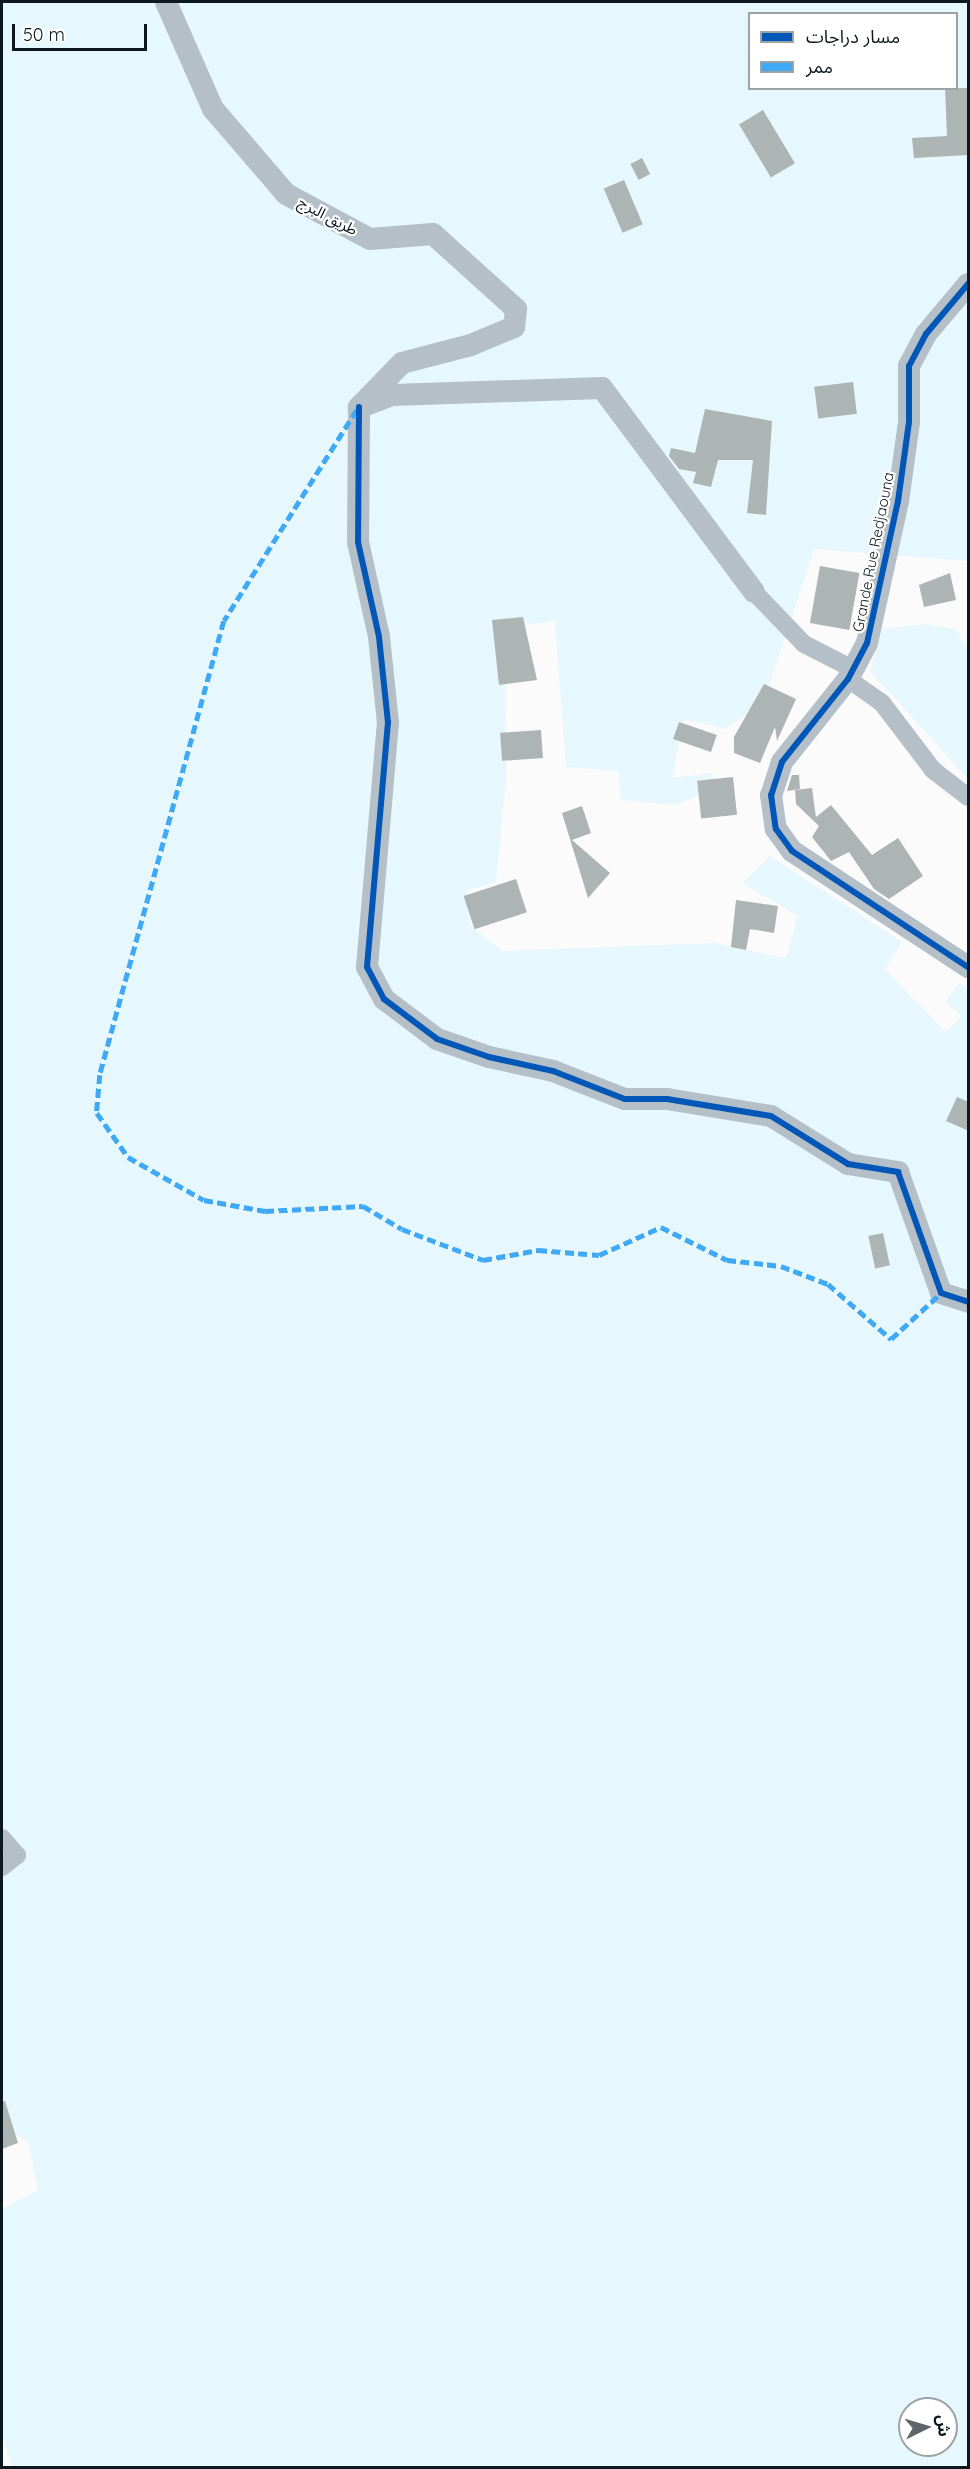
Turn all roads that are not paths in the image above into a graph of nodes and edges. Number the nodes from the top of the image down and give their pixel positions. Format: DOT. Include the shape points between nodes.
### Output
graph roads {
  1 [pos="166,2"];
  2 [pos="969,284"];
  3 [pos="359,407"];
  4 [pos="754,592"];
  5 [pos="850,674"];
  6 [pos="969,797"];
  7 [pos="969,967"];
  8 [pos="969,1302"];
  9 [pos="2,1838"];
  10 [pos="2,1867"];
  1 -- 3 [label="street, طريق البرج" via="213,109 286,194 370,239 433,234 516,309 514,327 471,345 402,363"];
  2 -- 5 [label="street, Grande Rue Redjaouna" via="926,334 909,366 909,422 898,501 870,633"];
  3 -- 4 [label="street" via="392,395 602,387"];
  3 -- 8 [label="street" via="358,542 379,637 388,722 366,967 384,999 437,1039 489,1057 553,1071 625,1099 667,1099 771,1116 848,1164 898,1172 941,1293"];
  4 -- 5 [label="street" via="804,644"];
  5 -- 6 [label="street" via="882,703 933,770"];
  5 -- 7 [label="street, Grande Rue Redjaouna" via="782,762 771,795 776,829 792,851"];
  9 -- 10 [label="street" via="17,1856"];
}
